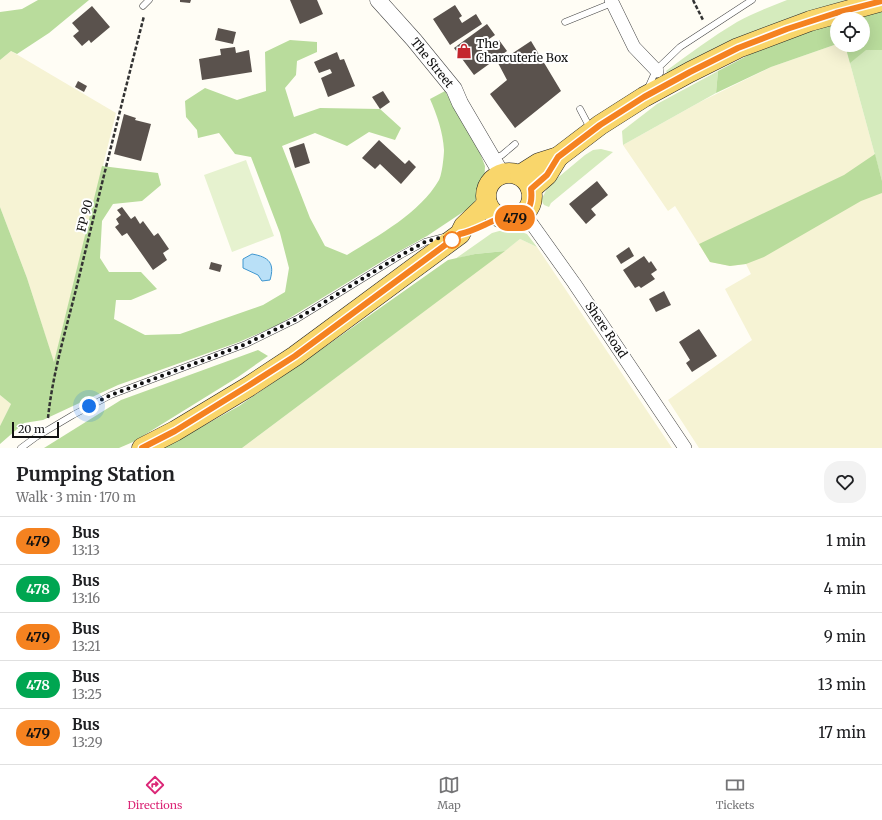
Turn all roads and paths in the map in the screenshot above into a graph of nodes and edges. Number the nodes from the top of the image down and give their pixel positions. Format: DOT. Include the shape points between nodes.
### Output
graph roads {
  1 [pos="149,0"];
  2 [pos="378,0"];
  3 [pos="693,0"];
  4 [pos="752,0"];
  5 [pos="612,1"];
  6 [pos="882,1"];
  7 [pos="143,6"];
  8 [pos="564,22"];
  9 [pos="707,30"];
  10 [pos="657,71"];
  11 [pos="644,97"];
  12 [pos="580,109"];
  13 [pos="592,131"];
  14 [pos="515,144"];
  15 [pos="497,167"];
  16 [pos="526,182"];
  17 [pos="494,210"];
  18 [pos="524,213"];
  19 [pos="457,236"];
  20 [pos="47,430"];
  21 [pos="21,448"];
  22 [pos="142,448"];
  23 [pos="685,448"];
  1 -- 7 [label="lane"];
  2 -- 15 [label="street, The Street" via="454,89"];
  3 -- 9 [label="path"];
  4 -- 9 [label="lane"];
  5 -- 8 [label="lane"];
  5 -- 10 [label="street" via="634,47"];
  6 -- 11 [label="main road" via="810,21 745,46"];
  7 -- 20 [label="path, FP 90" via="144,16 50,398"];
  9 -- 10 [label="lane" via="680,47"];
  10 -- 11 [label="lane"];
  11 -- 13 [label="main road"];
  12 -- 13 [label="lane"];
  13 -- 16 [label="main road" via="558,157 547,175"];
  14 -- 15 [label="lane" via="502,155"];
  15 -- 16 [label="main road" via="512,172"];
  15 -- 17 [label="main road" via="495,177 486,191 486,199"];
  16 -- 18 [label="main road" via="532,198 531,205"];
  17 -- 18 [label="main road" via="508,219"];
  17 -- 19 [label="main road" via="470,232"];
  18 -- 23 [label="street, Shere Road"];
  19 -- 20 [label="lane" via="425,242 297,319 246,344 111,395"];
  19 -- 22 [label="main road" via="295,356 235,395"];
  20 -- 21 [label="lane"];
}
